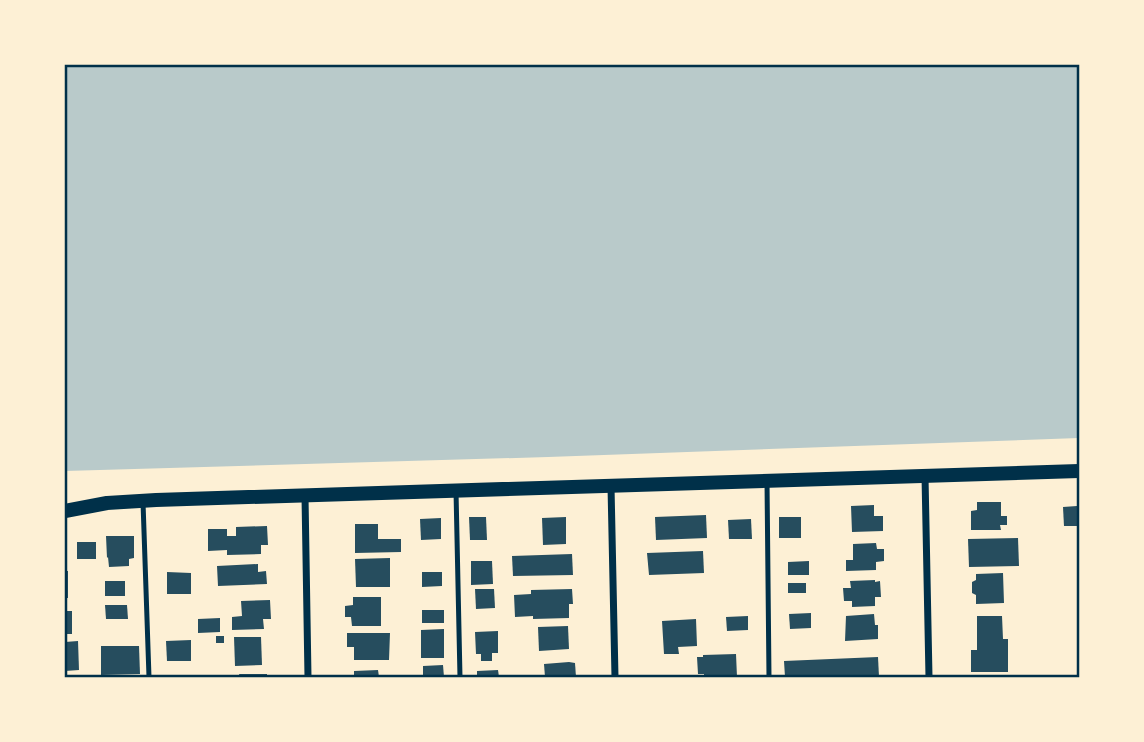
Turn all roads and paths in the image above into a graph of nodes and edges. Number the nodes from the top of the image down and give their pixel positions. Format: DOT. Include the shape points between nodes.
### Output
graph roads {
  1 [pos="1079,471"];
  2 [pos="925,476"];
  3 [pos="767,481"];
  4 [pos="611,486"];
  5 [pos="456,491"];
  6 [pos="305,496"];
  7 [pos="143,501"];
  8 [pos="65,511"];
  9 [pos="149,677"];
  10 [pos="308,677"];
  11 [pos="460,677"];
  12 [pos="615,677"];
  13 [pos="769,677"];
  14 [pos="929,677"];
  1 -- 2 [label="main road"];
  2 -- 3 [label="main road"];
  2 -- 14 [label="street"];
  3 -- 4 [label="main road"];
  3 -- 13 [label="lane"];
  4 -- 5 [label="main road"];
  4 -- 12 [label="street"];
  5 -- 6 [label="main road"];
  5 -- 11 [label="lane"];
  6 -- 7 [label="main road"];
  6 -- 10 [label="street"];
  7 -- 8 [label="main road"];
  7 -- 9 [label="lane"];
}
